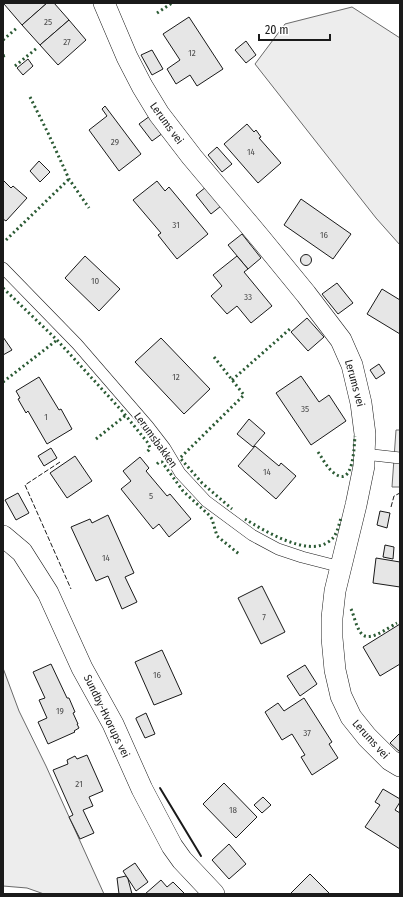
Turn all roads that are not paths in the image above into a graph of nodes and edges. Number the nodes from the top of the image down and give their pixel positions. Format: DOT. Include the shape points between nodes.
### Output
graph roads {
  1 [pos="104,3"];
  2 [pos="3,268"];
  3 [pos="364,454"];
  4 [pos="400,458"];
  5 [pos="3,536"];
  6 [pos="341,568"];
  7 [pos="400,766"];
  8 [pos="214,894"];
  1 -- 3 [label="street, Lerums vei" via="127,57 159,114 341,340 352,365 361,403 365,434"];
  2 -- 6 [label="lane, Lerumsbakken" via="82,350 148,426 180,473 206,501 252,535 278,549"];
  3 -- 4 [label="lane"];
  3 -- 6 [label="street, Lerums vei" via="364,466"];
  5 -- 8 [label="street, Sundby-Hvorups vei" via="22,552 48,593 82,668 113,724 142,789 172,846"];
  6 -- 7 [label="street, Lerums vei" via="335,591 332,638 341,696 351,717 367,738"];
}
